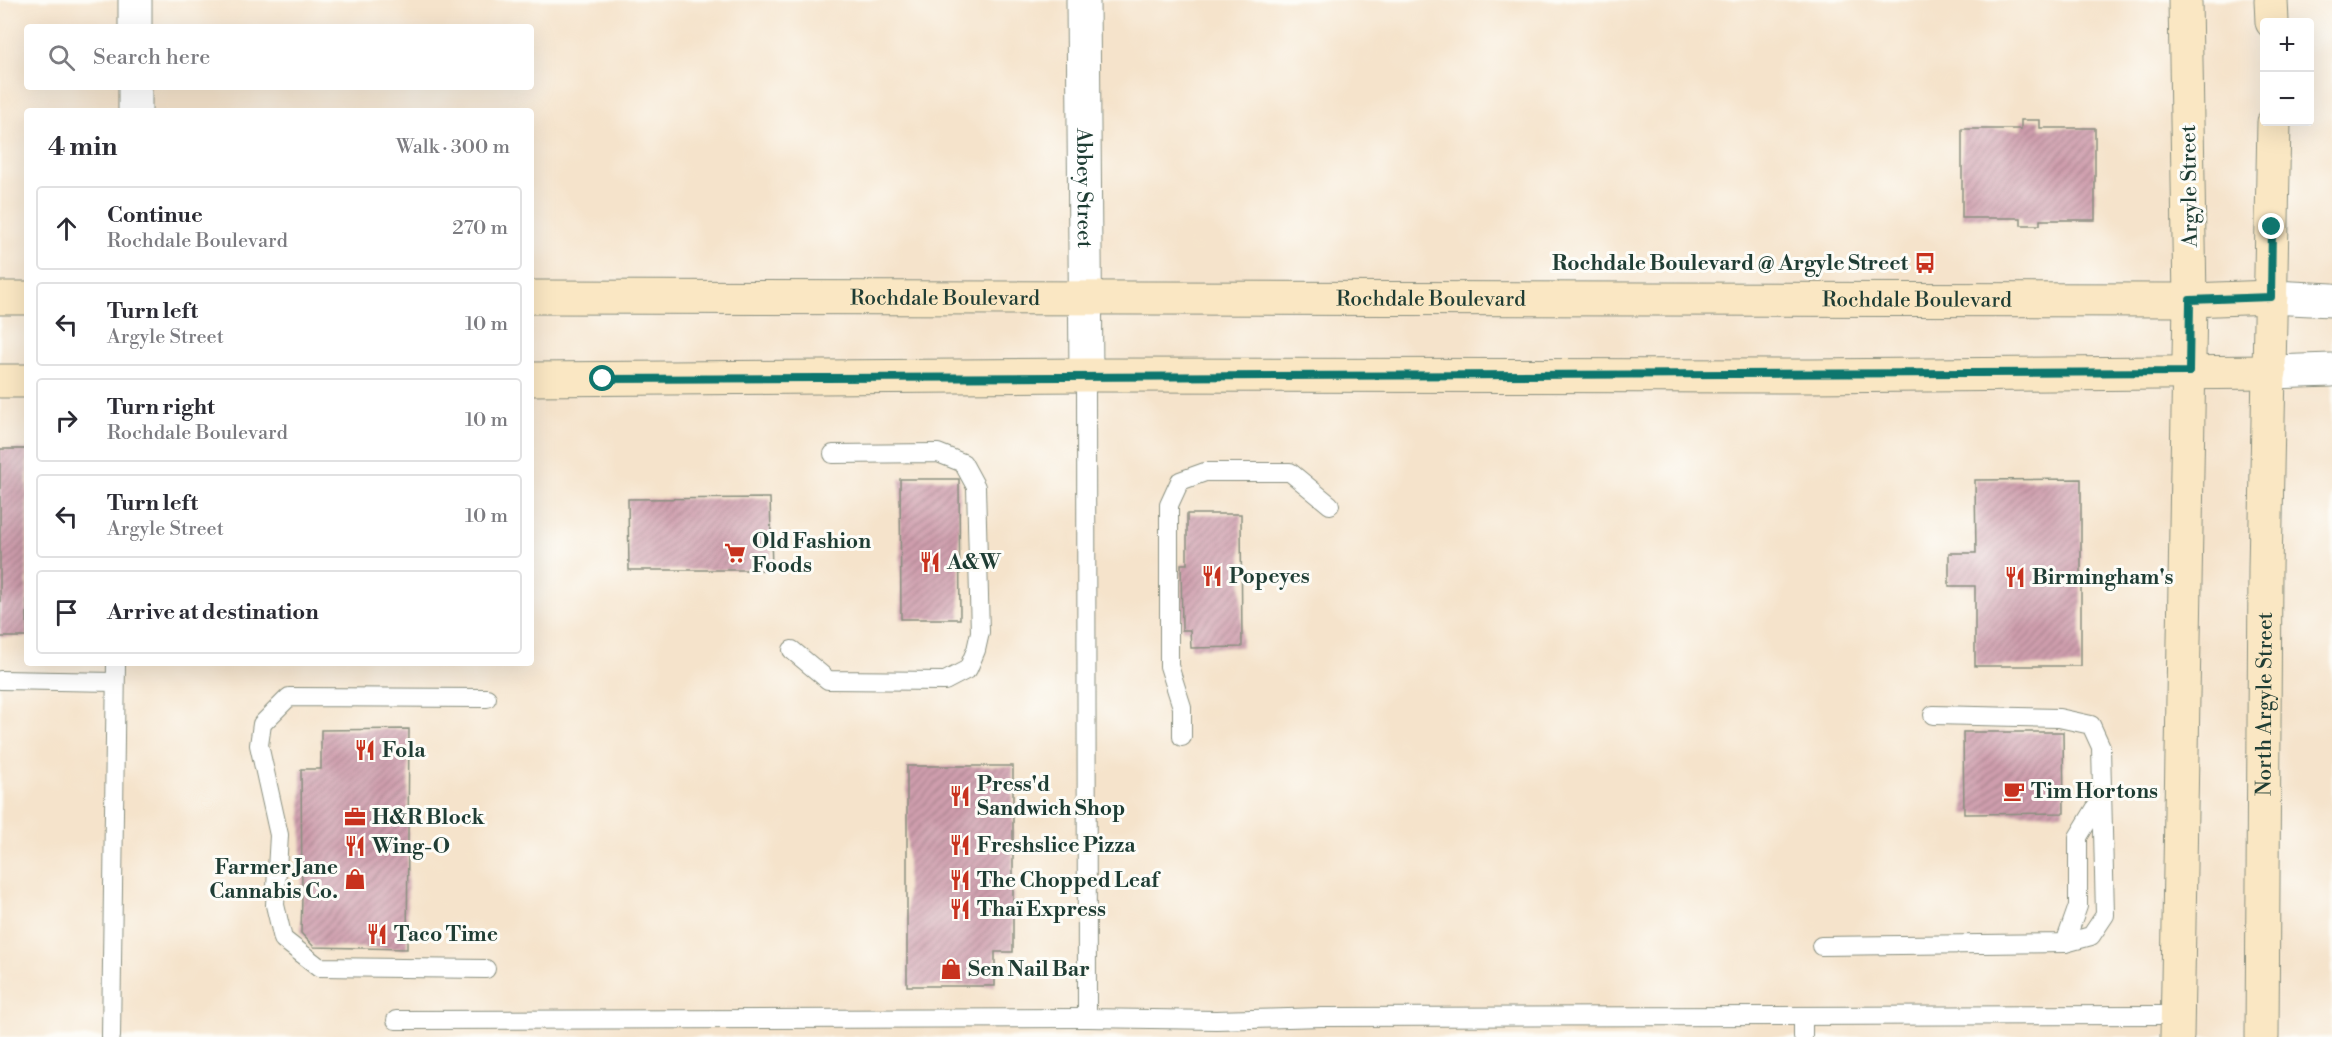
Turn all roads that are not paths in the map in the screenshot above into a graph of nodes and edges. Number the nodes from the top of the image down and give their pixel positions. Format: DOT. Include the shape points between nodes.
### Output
graph roads {
  1 [pos="135,0"];
  2 [pos="1083,0"];
  3 [pos="2185,0"];
  4 [pos="2271,0"];
  5 [pos="2272,18"];
  6 [pos="135,24"];
  7 [pos="135,90"];
  8 [pos="135,108"];
  9 [pos="2274,126"];
  10 [pos="534,297"];
  11 [pos="1086,297"];
  12 [pos="2271,297"];
  13 [pos="0,298"];
  14 [pos="24,298"];
  15 [pos="2190,300"];
  16 [pos="2332,300"];
  17 [pos="2332,370"];
  18 [pos="2189,372"];
  19 [pos="2270,372"];
  20 [pos="1086,375"];
  21 [pos="534,379"];
  22 [pos="0,381"];
  23 [pos="24,381"];
  24 [pos="833,454"];
  25 [pos="1330,505"];
  26 [pos="792,650"];
  27 [pos="116,666"];
  28 [pos="0,680"];
  29 [pos="115,682"];
  30 [pos="487,698"];
  31 [pos="1933,715"];
  32 [pos="1182,737"];
  33 [pos="2103,796"];
  34 [pos="2065,943"];
  35 [pos="1821,946"];
  36 [pos="486,969"];
  37 [pos="1803,1016"];
  38 [pos="1087,1018"];
  39 [pos="396,1020"];
  40 [pos="2177,1026"];
  41 [pos="111,1037"];
  42 [pos="1803,1037"];
  43 [pos="2262,1037"];
  1 -- 6 [label="street"];
  2 -- 11 [label="street, Abbey Street"];
  3 -- 15 [label="street, Argyle Street"];
  4 -- 5 [label="street"];
  7 -- 8 [label="street"];
  9 -- 12 [label="street"];
  10 -- 11 [label="street, Rochdale Boulevard"];
  11 -- 15 [label="street, Rochdale Boulevard"];
  11 -- 20 [label="street, Abbey Street"];
  12 -- 15 [label="street, Rochdale Boulevard"];
  12 -- 16 [label="street, Rochdale Boulevard"];
  12 -- 19 [label="street"];
  13 -- 14 [label="street"];
  15 -- 18 [label="street, Argyle Street"];
  17 -- 19 [label="street"];
  18 -- 19 [label="street"];
  18 -- 20 [label="street"];
  18 -- 40 [label="street"];
  19 -- 43 [label="street, North Argyle Street"];
  20 -- 21 [label="street"];
  20 -- 38 [label="lane"];
  22 -- 23 [label="street"];
  24 -- 26 [label="lane" via="938,453 963,463 976,487 980,632 968,669 945,681 828,680"];
  25 -- 32 [label="lane" via="1290,472 1204,472 1180,482 1169,505 1169,666 1182,707"];
  27 -- 29 [label="lane"];
  28 -- 29 [label="lane"];
  29 -- 41 [label="lane"];
  30 -- 36 [label="lane" via="290,697 262,724 259,745 279,835 275,905 283,939 320,967"];
  31 -- 33 [label="lane" via="2059,718 2091,725 2101,747"];
  33 -- 34 [label="lane" via="2078,837 2078,906"];
  33 -- 34 [label="lane" via="2105,915 2091,936"];
  34 -- 35 [label="lane"];
  37 -- 38 [label="lane"];
  37 -- 40 [label="lane"];
  37 -- 42 [label="lane"];
  38 -- 39 [label="lane"];
}
